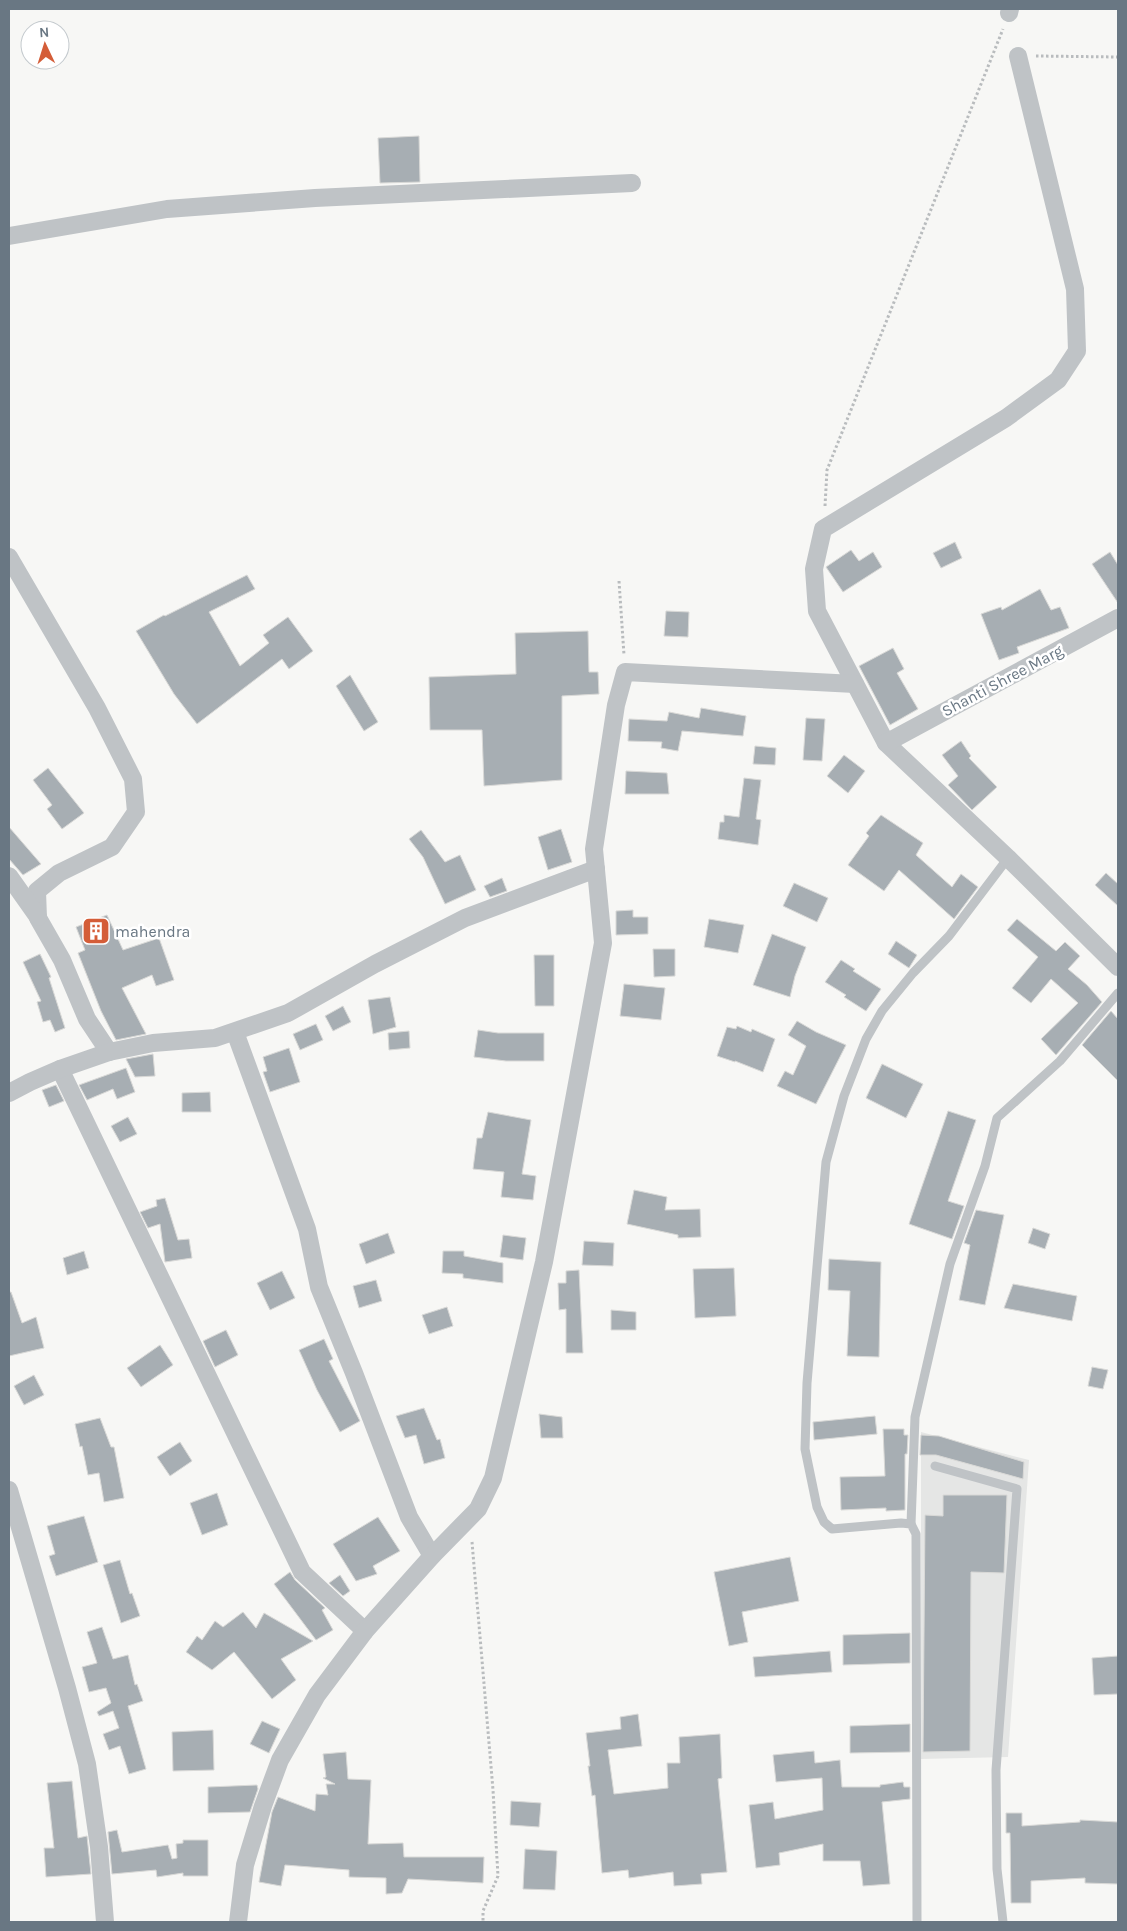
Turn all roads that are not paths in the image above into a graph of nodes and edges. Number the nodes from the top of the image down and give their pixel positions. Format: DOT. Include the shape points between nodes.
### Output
graph roads {
  1 [pos="1018,56"];
  2 [pos="632,183"];
  3 [pos="9,236"];
  4 [pos="9,557"];
  5 [pos="1118,618"];
  6 [pos="855,684"];
  7 [pos="886,743"];
  8 [pos="1008,858"];
  9 [pos="596,868"];
  10 [pos="9,876"];
  11 [pos="38,918"];
  12 [pos="1118,967"];
  13 [pos="1118,993"];
  14 [pos="235,1032"];
  15 [pos="109,1052"];
  16 [pos="60,1069"];
  17 [pos="10,1089"];
  18 [pos="936,1466"];
  19 [pos="9,1490"];
  20 [pos="911,1524"];
  21 [pos="432,1556"];
  22 [pos="365,1631"];
  23 [pos="105,1922"];
  24 [pos="238,1922"];
  25 [pos="917,1922"];
  26 [pos="1003,1922"];
  1 -- 6 [label="street" via="1076,289 1076,351 1058,380 1006,418 823,529 814,569 817,611"];
  2 -- 3 [label="street" via="315,198 168,209"];
  4 -- 11 [label="street" via="97,708 133,779 136,812 112,847 60,873 37,891"];
  5 -- 7 [label="street, Shanti Shree Marg"];
  6 -- 7 [label="street"];
  6 -- 9 [label="street" via="625,672 616,705 594,849"];
  7 -- 8 [label="street"];
  8 -- 12 [label="street"];
  8 -- 20 [label="lane" via="949,936 882,1011 866,1039 844,1096 826,1162 807,1383 806,1449 817,1507 824,1522 832,1529"];
  9 -- 14 [label="street" via="465,918 288,1013"];
  9 -- 21 [label="street" via="603,943 544,1262 493,1478 478,1509"];
  10 -- 11 [label="street"];
  11 -- 15 [label="street" via="62,960 87,1019"];
  13 -- 20 [label="lane" via="1060,1061 996,1118 985,1166 950,1264 915,1417"];
  14 -- 15 [label="street" via="215,1038 153,1043"];
  14 -- 21 [label="street" via="307,1229 319,1287 409,1518"];
  15 -- 16 [label="street"];
  16 -- 17 [label="street"];
  16 -- 22 [label="street" via="302,1572"];
  18 -- 26 [label="lane" via="1017,1489 996,1770 997,1869"];
  19 -- 23 [label="street" via="87,1764 99,1847"];
  20 -- 25 [label="lane" via="916,1534"];
  21 -- 22 [label="street"];
  22 -- 24 [label="street" via="318,1695 280,1760 245,1864"];
}
